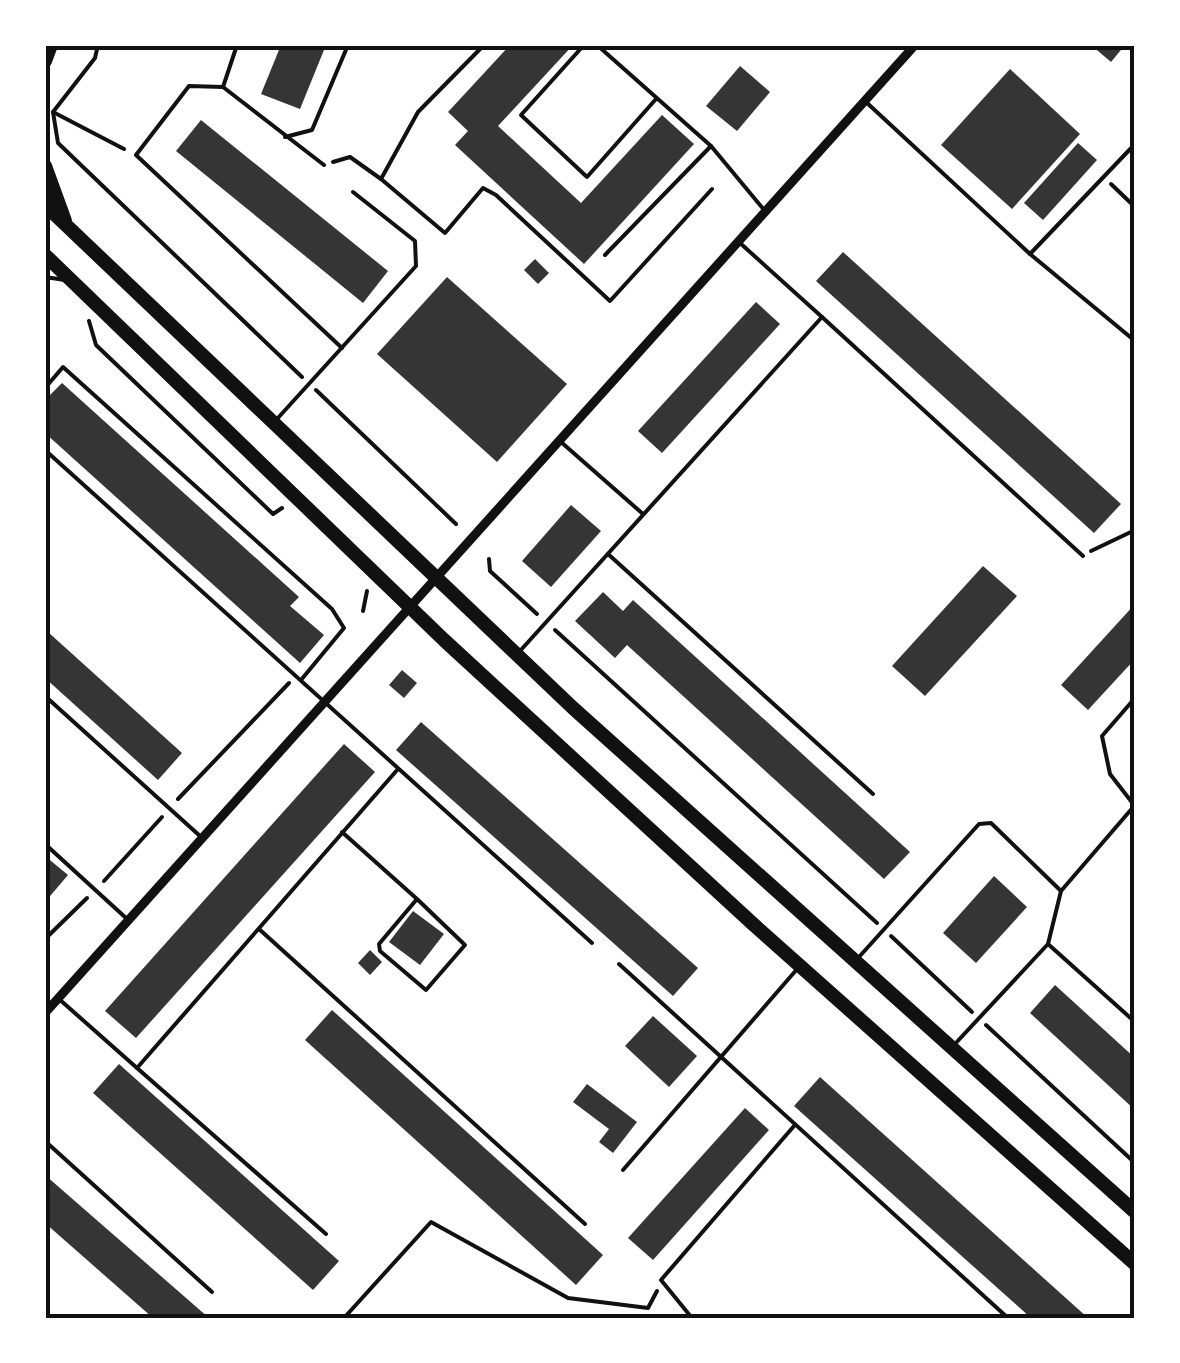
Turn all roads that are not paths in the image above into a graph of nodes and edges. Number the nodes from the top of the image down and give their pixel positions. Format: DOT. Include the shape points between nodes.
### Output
graph roads {
  1 [pos="51,45"];
  2 [pos="237,45"];
  3 [pos="348,45"];
  4 [pos="584,45"];
  5 [pos="597,45"];
  6 [pos="915,45"];
  7 [pos="45,62"];
  8 [pos="223,87"];
  9 [pos="656,98"];
  10 [pos="864,100"];
  11 [pos="284,137"];
  12 [pos="1135,144"];
  13 [pos="711,146"];
  14 [pos="324,165"];
  15 [pos="45,166"];
  16 [pos="353,192"];
  17 [pos="45,205"];
  18 [pos="766,211"];
  19 [pos="65,222"];
  20 [pos="739,242"];
  21 [pos="45,254"];
  22 [pos="1030,254"];
  23 [pos="605,255"];
  24 [pos="45,277"];
  25 [pos="74,282"];
  26 [pos="822,318"];
  27 [pos="1135,341"];
  28 [pos="342,348"];
  29 [pos="45,388"];
  30 [pos="272,425"];
  31 [pos="561,442"];
  32 [pos="45,450"];
  33 [pos="643,514"];
  34 [pos="608,554"];
  35 [pos="1082,556"];
  36 [pos="435,578"];
  37 [pos="410,603"];
  38 [pos="517,654"];
  39 [pos="301,680"];
  40 [pos="45,696"];
  41 [pos="1135,698"];
  42 [pos="324,702"];
  43 [pos="398,769"];
  44 [pos="873,794"];
  45 [pos="1135,805"];
  46 [pos="342,832"];
  47 [pos="204,839"];
  48 [pos="45,844"];
  49 [pos="1062,891"];
  50 [pos="417,899"];
  51 [pos="130,922"];
  52 [pos="259,929"];
  53 [pos="592,943"];
  54 [pos="1048,944"];
  55 [pos="856,960"];
  56 [pos="618,964"];
  57 [pos="801,964"];
  58 [pos="59,999"];
  59 [pos="45,1014"];
  60 [pos="1135,1022"];
  61 [pos="951,1048"];
  62 [pos="721,1056"];
  63 [pos="137,1068"];
  64 [pos="794,1126"];
  65 [pos="45,1141"];
  66 [pos="623,1170"];
  67 [pos="1135,1212"];
  68 [pos="585,1224"];
  69 [pos="326,1234"];
  70 [pos="1135,1264"];
  71 [pos="212,1292"];
  72 [pos="692,1318"];
  73 [pos="1008,1318"];
  1 -- 7 [label="main road"];
  2 -- 8 [label="lane"];
  3 -- 11 [label="lane" via="312,130"];
  4 -- 9 [label="lane" via="520,115 587,177"];
  5 -- 9 [label="lane"];
  6 -- 10 [label="street"];
  8 -- 11 [label="lane"];
  8 -- 28 [label="lane" via="189,86 136,155"];
  9 -- 13 [label="lane"];
  10 -- 18 [label="street"];
  10 -- 22 [label="lane"];
  11 -- 14 [label="lane"];
  12 -- 22 [label="lane"];
  13 -- 18 [label="lane"];
  13 -- 23 [label="lane"];
  15 -- 19 [label="main road"];
  16 -- 28 [label="lane" via="415,241 416,266"];
  17 -- 19 [label="main road"];
  18 -- 20 [label="street"];
  19 -- 30 [label="main road"];
  20 -- 26 [label="lane"];
  20 -- 31 [label="street"];
  21 -- 25 [label="main road"];
  22 -- 27 [label="lane"];
  24 -- 25 [label="lane"];
  25 -- 37 [label="main road"];
  26 -- 33 [label="lane"];
  26 -- 35 [label="lane"];
  28 -- 30 [label="lane"];
  29 -- 39 [label="lane" via="63,367 332,609 344,628"];
  30 -- 36 [label="main road"];
  31 -- 33 [label="lane"];
  31 -- 36 [label="street"];
  32 -- 39 [label="lane"];
  33 -- 34 [label="lane"];
  34 -- 38 [label="lane"];
  34 -- 44 [label="lane"];
  36 -- 37 [label="street"];
  36 -- 38 [label="main road"];
  37 -- 42 [label="street"];
  37 -- 57 [label="main road"];
  38 -- 55 [label="main road"];
  39 -- 42 [label="lane"];
  40 -- 47 [label="lane"];
  41 -- 45 [label="lane" via="1102,736 1110,774"];
  42 -- 43 [label="lane"];
  42 -- 47 [label="street"];
  43 -- 46 [label="lane"];
  43 -- 53 [label="lane"];
  45 -- 49 [label="lane"];
  46 -- 50 [label="lane"];
  46 -- 52 [label="lane"];
  47 -- 51 [label="street"];
  48 -- 51 [label="lane"];
  49 -- 54 [label="lane"];
  49 -- 55 [label="lane" via="991,824 979,824"];
  50 -- 50 [label="lane" via="379,944 426,990 465,945"];
  51 -- 58 [label="street"];
  52 -- 63 [label="lane"];
  52 -- 68 [label="lane"];
  54 -- 60 [label="lane"];
  54 -- 61 [label="lane"];
  55 -- 61 [label="main road"];
  56 -- 62 [label="lane"];
  57 -- 62 [label="lane"];
  57 -- 70 [label="main road"];
  58 -- 59 [label="street"];
  58 -- 63 [label="lane"];
  61 -- 67 [label="main road"];
  62 -- 64 [label="lane"];
  62 -- 66 [label="lane"];
  63 -- 69 [label="lane"];
  64 -- 72 [label="lane" via="662,1280"];
  64 -- 73 [label="lane"];
  65 -- 71 [label="lane"];
}
